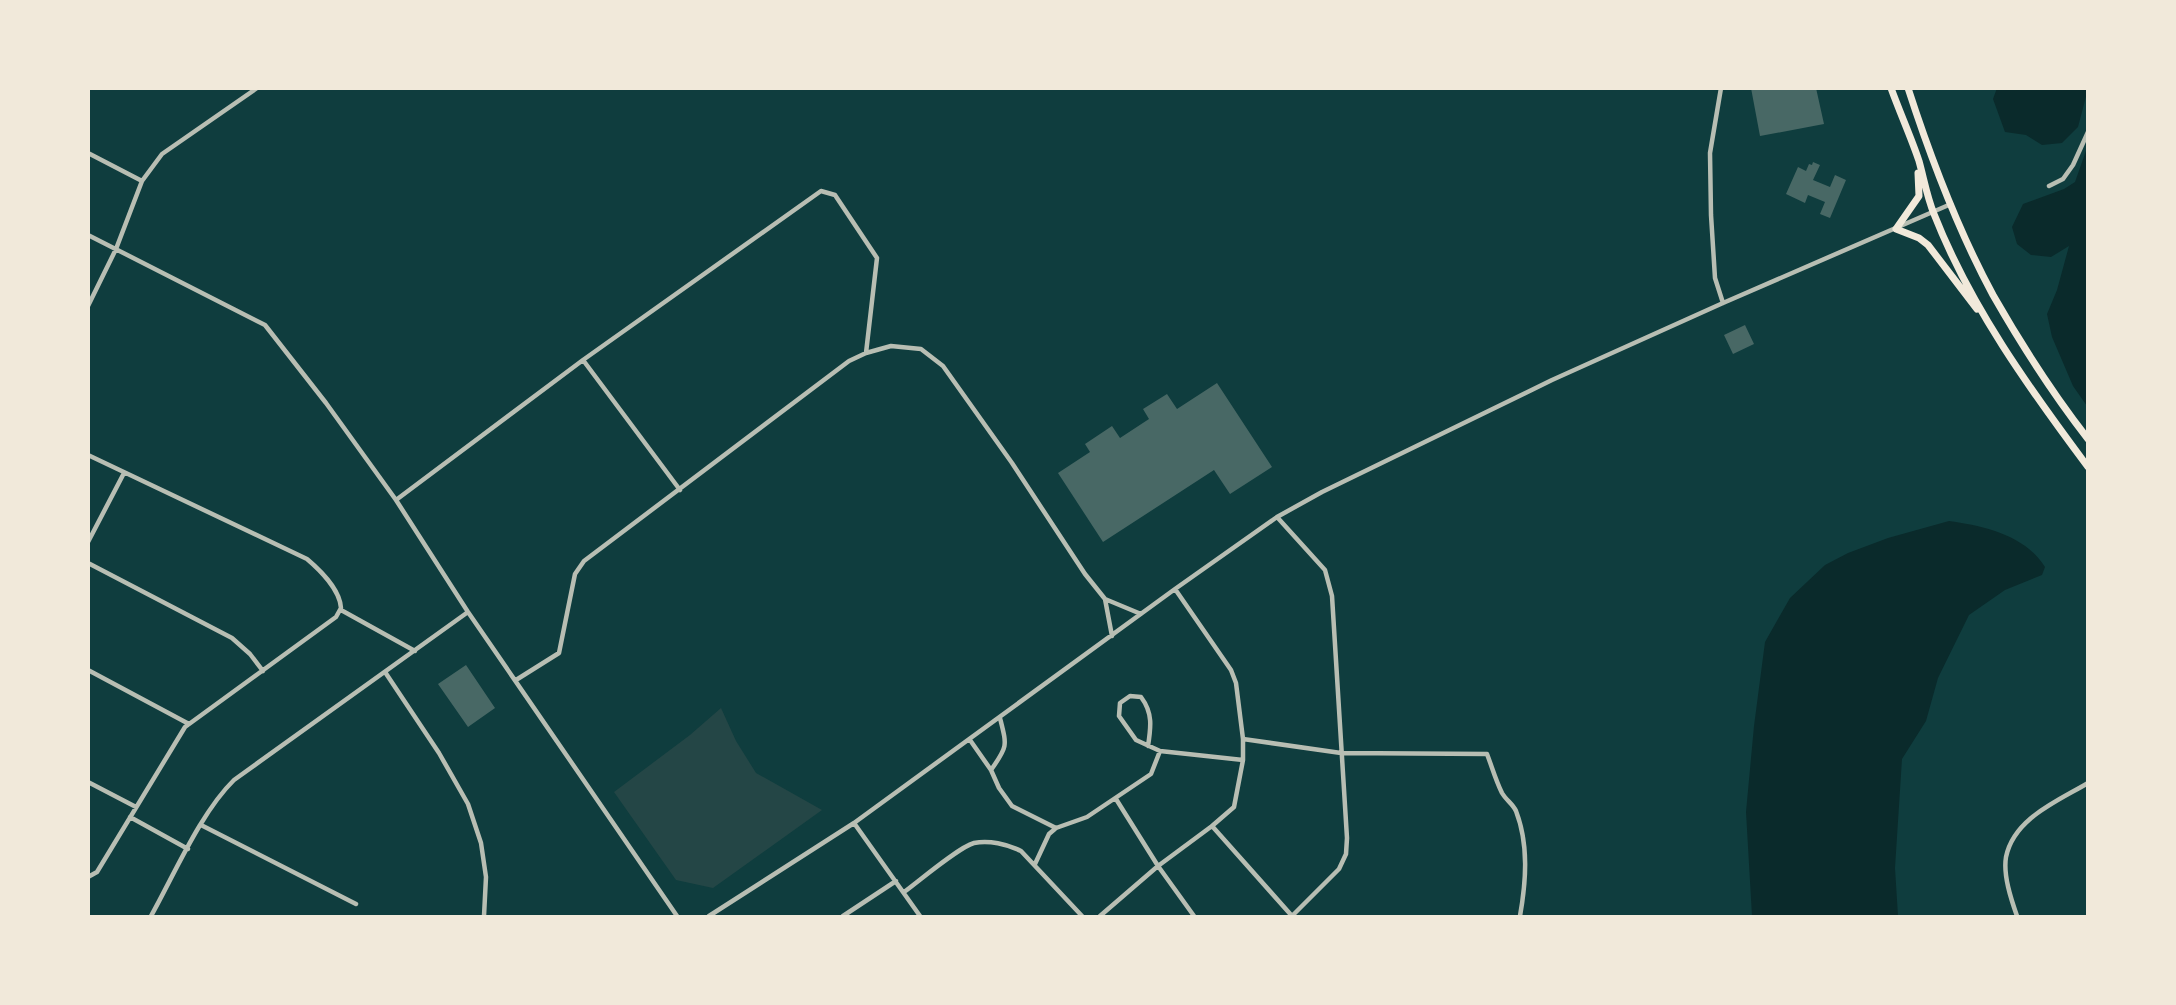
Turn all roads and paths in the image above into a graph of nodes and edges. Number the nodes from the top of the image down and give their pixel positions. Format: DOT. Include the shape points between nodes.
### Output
graph roads {
  1 [pos="257,88"];
  2 [pos="1721,88"];
  3 [pos="1891,88"];
  4 [pos="1908,88"];
  5 [pos="2088,132"];
  6 [pos="1913,148"];
  7 [pos="88,153"];
  8 [pos="142,181"];
  9 [pos="2049,186"];
  10 [pos="1951,204"];
  11 [pos="1933,213"];
  12 [pos="1896,229"];
  13 [pos="88,235"];
  14 [pos="116,249"];
  15 [pos="1723,303"];
  16 [pos="88,306"];
  17 [pos="1995,333"];
  18 [pos="866,353"];
  19 [pos="583,360"];
  20 [pos="2088,440"];
  21 [pos="88,455"];
  22 [pos="2088,467"];
  23 [pos="124,473"];
  24 [pos="680,490"];
  25 [pos="396,501"];
  26 [pos="1277,518"];
  27 [pos="88,542"];
  28 [pos="88,563"];
  29 [pos="1175,589"];
  30 [pos="1105,599"];
  31 [pos="341,610"];
  32 [pos="468,612"];
  33 [pos="1141,614"];
  34 [pos="1112,636"];
  35 [pos="415,651"];
  36 [pos="88,670"];
  37 [pos="263,671"];
  38 [pos="386,672"];
  39 [pos="516,680"];
  40 [pos="1000,718"];
  41 [pos="189,724"];
  42 [pos="1243,739"];
  43 [pos="970,740"];
  44 [pos="1148,746"];
  45 [pos="1160,751"];
  46 [pos="1341,753"];
  47 [pos="1243,760"];
  48 [pos="991,770"];
  49 [pos="88,782"];
  50 [pos="2088,783"];
  51 [pos="1116,798"];
  52 [pos="136,807"];
  53 [pos="130,817"];
  54 [pos="854,823"];
  55 [pos="201,825"];
  56 [pos="1212,826"];
  57 [pos="1056,828"];
  58 [pos="188,849"];
  59 [pos="1035,864"];
  60 [pos="1158,866"];
  61 [pos="88,877"];
  62 [pos="896,881"];
  63 [pos="904,892"];
  64 [pos="356,904"];
  65 [pos="151,916"];
  66 [pos="484,916"];
  67 [pos="677,916"];
  68 [pos="709,916"];
  69 [pos="843,916"];
  70 [pos="920,916"];
  71 [pos="1082,916"];
  72 [pos="1100,916"];
  73 [pos="1194,916"];
  74 [pos="1292,916"];
  75 [pos="1520,916"];
  76 [pos="2017,916"];
  1 -- 8 [label="street" via="162,154"];
  2 -- 15 [label="street" via="1710,153 1715,278"];
  3 -- 6 [label="main road"];
  4 -- 10 [label="main road"];
  5 -- 9 [label="street" via="2063,179"];
  6 -- 11 [label="main road"];
  6 -- 12 [label="main road" via="1920,179 1918,196"];
  7 -- 8 [label="street"];
  8 -- 14 [label="street"];
  10 -- 11 [label="street"];
  10 -- 20 [label="main road" via="1993,294"];
  11 -- 12 [label="street"];
  11 -- 17 [label="main road"];
  12 -- 15 [label="street"];
  12 -- 17 [label="main road" via="1928,245"];
  13 -- 14 [label="street"];
  14 -- 16 [label="street"];
  14 -- 25 [label="street" via="265,325"];
  15 -- 26 [label="street" via="1552,380 1322,492"];
  17 -- 22 [label="main road" via="2044,409"];
  18 -- 19 [label="street" via="876,258 835,195 821,191"];
  18 -- 24 [label="street" via="849,361"];
  18 -- 30 [label="street" via="891,346 921,349 943,366"];
  19 -- 24 [label="street"];
  19 -- 25 [label="street"];
  21 -- 23 [label="street"];
  23 -- 27 [label="street"];
  23 -- 31 [label="street" via="307,559 338,596"];
  24 -- 39 [label="street" via="580,565 573,579 559,653"];
  25 -- 32 [label="street"];
  26 -- 29 [label="street"];
  26 -- 46 [label="street" via="1325,570 1332,596"];
  28 -- 37 [label="street" via="232,638"];
  29 -- 33 [label="street"];
  29 -- 42 [label="street" via="1231,670"];
  30 -- 33 [label="street"];
  30 -- 34 [label="street"];
  31 -- 35 [label="street"];
  31 -- 37 [label="street" via="336,618"];
  32 -- 35 [label="street"];
  32 -- 39 [label="street"];
  33 -- 34 [label="street"];
  34 -- 40 [label="street"];
  35 -- 38 [label="street"];
  36 -- 41 [label="street"];
  37 -- 41 [label="street"];
  38 -- 55 [label="street" via="234,780"];
  38 -- 66 [label="street" via="468,804 481,843 486,877"];
  39 -- 67 [label="street"];
  40 -- 43 [label="street"];
  40 -- 48 [label="street" via="1006,743"];
  41 -- 52 [label="street"];
  42 -- 46 [label="street"];
  42 -- 47 [label="street"];
  43 -- 48 [label="street"];
  43 -- 54 [label="street"];
  44 -- 44 [label="street" via="1136,740 1119,716 1120,703 1130,696 1141,698 1149,708"];
  44 -- 45 [label="street"];
  45 -- 47 [label="street"];
  45 -- 51 [label="street" via="1150,774"];
  46 -- 74 [label="street" via="1346,854 1339,869"];
  46 -- 75 [label="street" via="1487,754 1502,793 1515,810 1522,836 1525,874"];
  47 -- 56 [label="street" via="1234,807"];
  48 -- 57 [label="street" via="1012,806"];
  49 -- 52 [label="street"];
  50 -- 76 [label="street" via="2032,816 2015,836 2006,857 2008,890"];
  51 -- 57 [label="street" via="1087,817"];
  51 -- 60 [label="street"];
  52 -- 53 [label="street"];
  53 -- 58 [label="street"];
  53 -- 61 [label="street" via="97,872"];
  54 -- 62 [label="street"];
  54 -- 68 [label="street"];
  55 -- 58 [label="street"];
  55 -- 64 [label="street"];
  56 -- 60 [label="street"];
  56 -- 74 [label="street"];
  57 -- 59 [label="street" via="1049,834"];
  58 -- 65 [label="street"];
  59 -- 63 [label="street" via="1012,846 993,842 973,844"];
  59 -- 71 [label="street"];
  60 -- 72 [label="street"];
  60 -- 73 [label="street"];
  62 -- 63 [label="street"];
  62 -- 69 [label="street"];
  63 -- 70 [label="street"];
}
